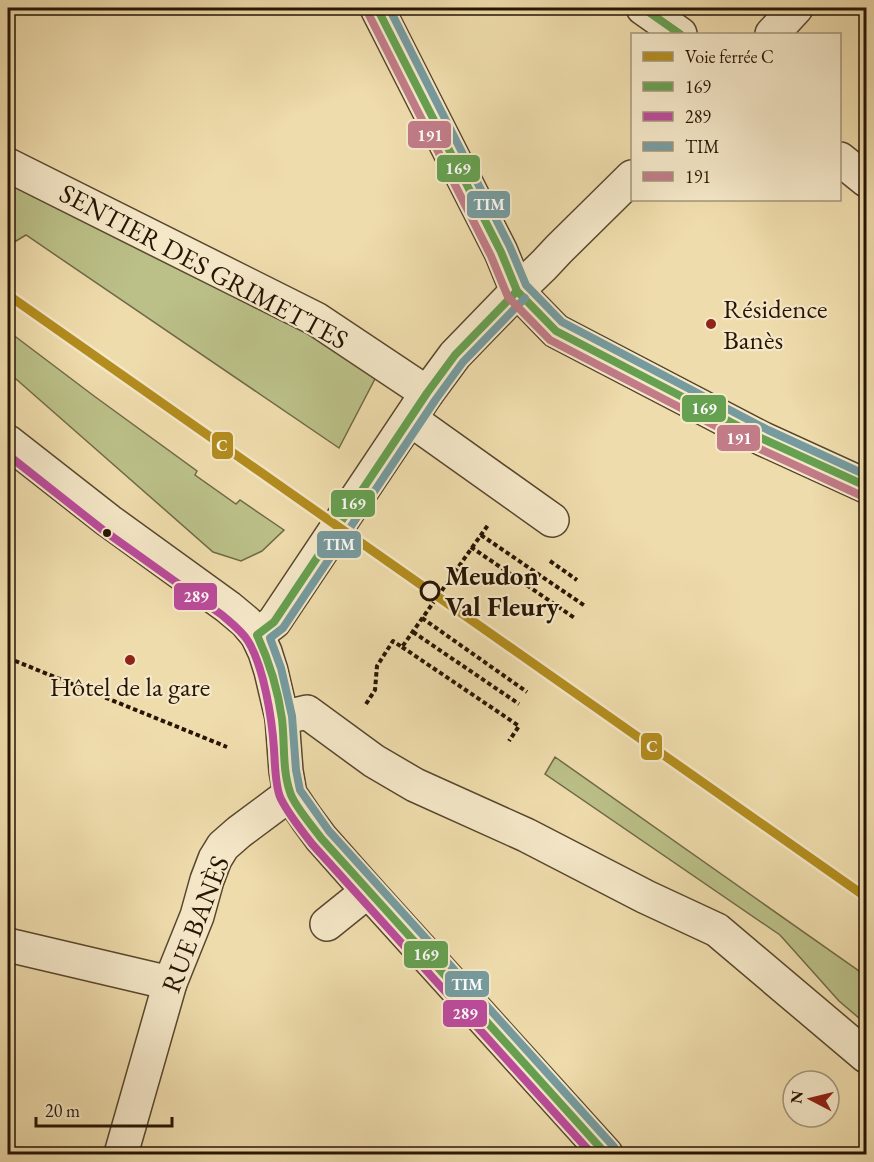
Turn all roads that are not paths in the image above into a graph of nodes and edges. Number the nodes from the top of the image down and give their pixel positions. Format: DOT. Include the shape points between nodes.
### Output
graph roads {
  1 [pos="377,8"];
  2 [pos="643,8"];
  3 [pos="796,8"];
  4 [pos="679,33"];
  5 [pos="773,33"];
  6 [pos="841,160"];
  7 [pos="8,165"];
  8 [pos="631,179"];
  9 [pos="867,180"];
  10 [pos="517,291"];
  11 [pos="418,406"];
  12 [pos="8,442"];
  13 [pos="867,486"];
  14 [pos="552,520"];
  15 [pos="257,635"];
  16 [pos="282,718"];
  17 [pos="290,794"];
  18 [pos="368,891"];
  19 [pos="327,924"];
  20 [pos="8,945"];
  21 [pos="170,983"];
  22 [pos="867,1056"];
  23 [pos="121,1155"];
  24 [pos="606,1155"];
  1 -- 10 [label="street"];
  2 -- 4 [label="street"];
  3 -- 5 [label="street"];
  6 -- 9 [label="street"];
  7 -- 11 [label="street, SENTIER DES GRIMETTES" via="316,319"];
  8 -- 10 [label="street"];
  10 -- 11 [label="street" via="454,355"];
  10 -- 13 [label="street" via="556,331 763,439"];
  11 -- 14 [label="street, SENTIER DES GRIMETTES"];
  11 -- 15 [label="street" via="274,622"];
  12 -- 15 [label="street" via="228,608"];
  15 -- 16 [label="street" via="271,671"];
  16 -- 17 [label="street"];
  16 -- 22 [label="street" via="307,712 374,761 415,785 717,930"];
  17 -- 18 [label="street" via="321,838"];
  17 -- 21 [label="street, RUE BANÈS" via="223,846 207,880 205,918"];
  18 -- 19 [label="street"];
  18 -- 24 [label="street"];
  20 -- 21 [label="street"];
  21 -- 23 [label="street, RUE BANÈS"];
}
